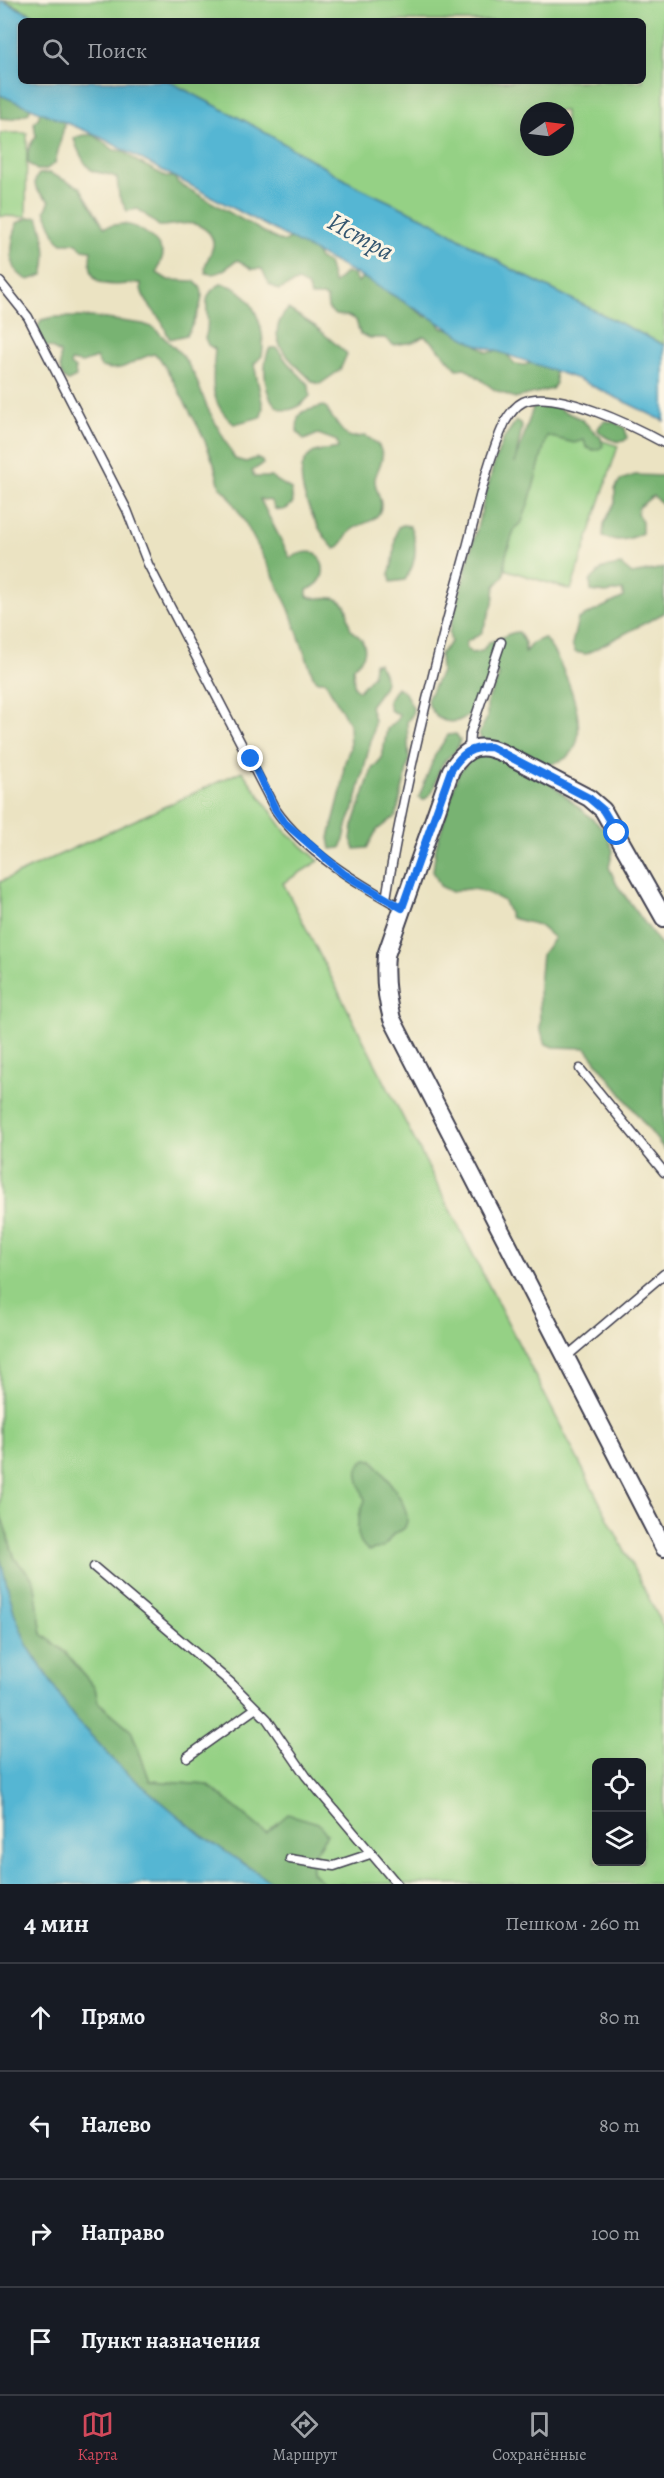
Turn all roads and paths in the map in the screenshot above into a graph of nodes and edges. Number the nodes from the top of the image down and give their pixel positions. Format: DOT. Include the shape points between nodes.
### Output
graph roads {
  1 [pos="0,282"];
  2 [pos="664,442"];
  3 [pos="501,642"];
  4 [pos="469,750"];
  5 [pos="386,899"];
  6 [pos="402,908"];
  7 [pos="664,918"];
  8 [pos="580,1069"];
  9 [pos="664,1172"];
  10 [pos="664,1274"];
  11 [pos="566,1357"];
  12 [pos="664,1548"];
  13 [pos="94,1567"];
  14 [pos="256,1708"];
  15 [pos="187,1757"];
  16 [pos="370,1854"];
  17 [pos="290,1859"];
  18 [pos="396,1884"];
  1 -- 5 [label="lane" via="28,317 127,510 148,564 275,809 285,823 344,874"];
  2 -- 5 [label="lane" via="586,408 553,399 522,402 506,421 491,459 449,613 396,835"];
  3 -- 4 [label="lane" via="470,734"];
  4 -- 6 [label="street" via="451,770"];
  4 -- 7 [label="street" via="491,747 589,798 603,810"];
  5 -- 6 [label="lane"];
  6 -- 11 [label="street" via="386,955 384,974 392,1019"];
  8 -- 9 [label="lane"];
  10 -- 11 [label="lane"];
  11 -- 12 [label="street"];
  13 -- 14 [label="lane"];
  14 -- 15 [label="lane"];
  14 -- 16 [label="lane"];
  16 -- 17 [label="lane" via="334,1866"];
  16 -- 18 [label="lane"];
}
